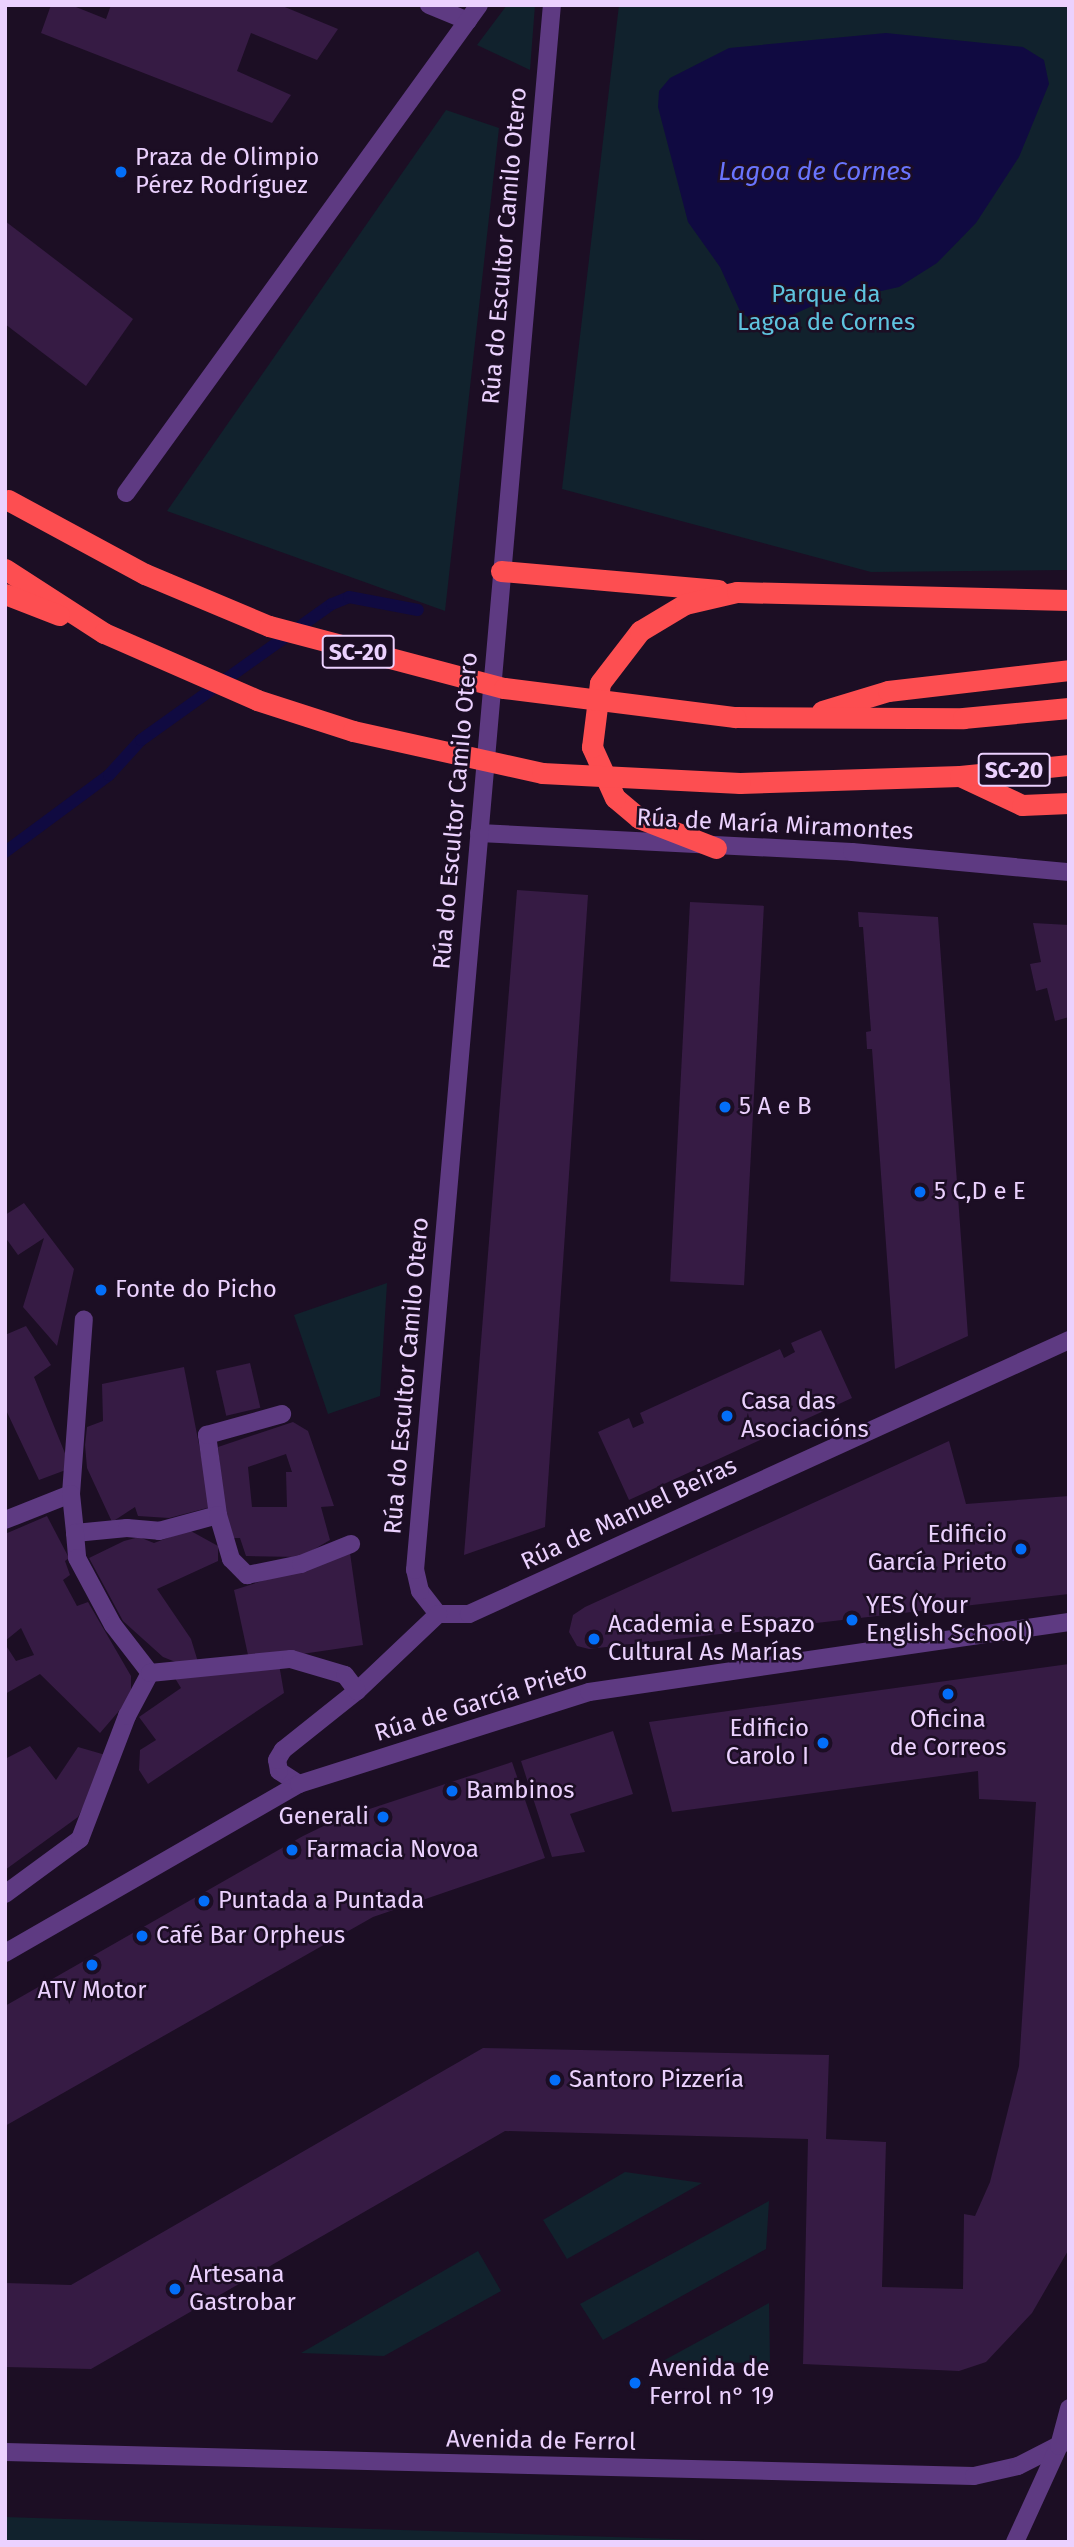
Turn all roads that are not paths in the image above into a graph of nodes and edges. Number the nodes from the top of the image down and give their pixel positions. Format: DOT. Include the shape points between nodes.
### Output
graph roads {
  1 [pos="429,5"];
  2 [pos="480,5"];
  3 [pos="552,5"];
  4 [pos="468,21"];
  5 [pos="126,493"];
  6 [pos="6,499"];
  7 [pos="5,569"];
  8 [pos="500,571"];
  9 [pos="737,592"];
  10 [pos="5,594"];
  11 [pos="1069,600"];
  12 [pos="104,633"];
  13 [pos="1069,670"];
  14 [pos="1069,708"];
  15 [pos="804,717"];
  16 [pos="1069,765"];
  17 [pos="960,776"];
  18 [pos="1069,803"];
  19 [pos="479,833"];
  20 [pos="716,848"];
  21 [pos="1069,872"];
  22 [pos="84,1320"];
  23 [pos="1069,1340"];
  24 [pos="282,1414"];
  25 [pos="71,1494"];
  26 [pos="218,1515"];
  27 [pos="5,1520"];
  28 [pos="75,1533"];
  29 [pos="351,1544"];
  30 [pos="438,1614"];
  31 [pos="1069,1622"];
  32 [pos="150,1673"];
  33 [pos="357,1691"];
  34 [pos="299,1784"];
  35 [pos="5,1894"];
  36 [pos="5,1953"];
  37 [pos="1069,2408"];
  38 [pos="1064,2443"];
  39 [pos="5,2452"];
  40 [pos="1015,2542"];
  1 -- 4 [label="street"];
  2 -- 4 [label="street"];
  3 -- 8 [label="street, Rúa do Escultor Camilo Otero"];
  4 -- 5 [label="street"];
  6 -- 15 [label="highway, SC-20, bridge" via="145,574 269,626 504,688 735,717"];
  7 -- 12 [label="highway, SC-20"];
  8 -- 9 [label="highway"];
  8 -- 19 [label="street, Rúa do Escultor Camilo Otero"];
  9 -- 11 [label="highway"];
  9 -- 20 [label="highway" via="685,604 640,631 600,683 592,747 615,798 639,818"];
  10 -- 12 [label="highway, SC-20"];
  12 -- 17 [label="highway, SC-20, bridge" via="257,700 353,731 542,773 740,783"];
  13 -- 15 [label="highway, SC-20" via="888,691"];
  14 -- 15 [label="highway, SC-20" via="964,718"];
  16 -- 17 [label="highway, SC-20"];
  17 -- 18 [label="highway" via="1022,805"];
  19 -- 20 [label="street, Rúa de María Miramontes"];
  19 -- 30 [label="street, Rúa do Escultor Camilo Otero" via="415,1570 420,1591"];
  20 -- 21 [label="street, Rúa de María Miramontes" via="852,852"];
  22 -- 25 [label="street"];
  23 -- 30 [label="street, Rúa de Manuel Beiras" via="469,1615"];
  24 -- 26 [label="street" via="207,1435"];
  25 -- 27 [label="street"];
  25 -- 28 [label="street"];
  26 -- 28 [label="street" via="159,1531 127,1528"];
  26 -- 29 [label="street" via="231,1559 247,1575 300,1564"];
  28 -- 32 [label="street" via="77,1558 101,1603"];
  30 -- 33 [label="street"];
  31 -- 34 [label="street, Rúa de García Prieto" via="589,1692"];
  32 -- 33 [label="street" via="291,1659 345,1675"];
  32 -- 35 [label="street" via="127,1716 80,1839"];
  33 -- 34 [label="street" via="283,1750 277,1760 279,1772"];
  34 -- 36 [label="street, Rúa de García Prieto"];
  37 -- 38 [label="street"];
  38 -- 39 [label="street, Avenida de Ferrol" via="1018,2466 974,2476"];
  38 -- 40 [label="street"];
}
